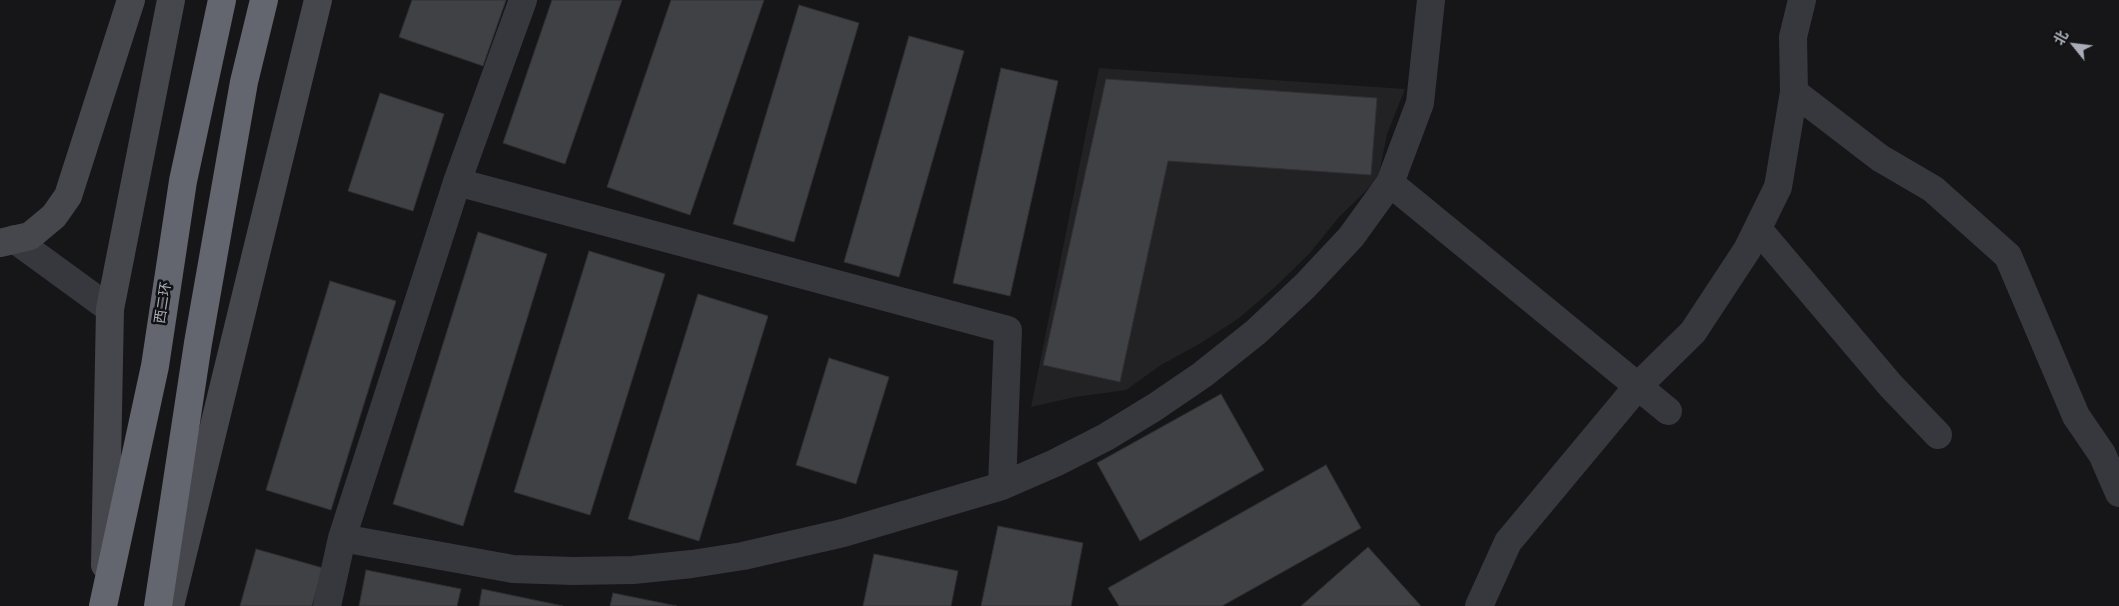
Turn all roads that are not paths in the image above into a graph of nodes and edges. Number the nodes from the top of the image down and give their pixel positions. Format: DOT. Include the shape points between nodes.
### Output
graph roads {
  1 [pos="131,0"];
  2 [pos="171,0"];
  3 [pos="222,0"];
  4 [pos="264,0"];
  5 [pos="318,0"];
  6 [pos="523,0"];
  7 [pos="1431,0"];
  8 [pos="1802,0"];
  9 [pos="1794,92"];
  10 [pos="457,182"];
  11 [pos="1390,183"];
  12 [pos="1758,229"];
  13 [pos="7,241"];
  14 [pos="110,309"];
  15 [pos="1638,386"];
  16 [pos="1668,411"];
  17 [pos="1938,435"];
  18 [pos="1002,486"];
  19 [pos="2119,493"];
  20 [pos="342,538"];
  21 [pos="104,602"];
  22 [pos="158,606"];
  23 [pos="170,606"];
  24 [pos="327,606"];
  25 [pos="1479,606"];
  1 -- 13 [label="street" via="68,196 54,216 30,236"];
  2 -- 14 [label="street"];
  3 -- 21 [label="highway, 西二环" via="184,181 155,366"];
  4 -- 22 [label="highway" via="244,82 199,334"];
  5 -- 23 [label="street"];
  6 -- 10 [label="street"];
  7 -- 11 [label="street" via="1420,103"];
  8 -- 9 [label="street" via="1793,37"];
  9 -- 12 [label="street" via="1778,187"];
  9 -- 19 [label="street" via="1880,158 1933,189 2008,256 2076,416 2102,454"];
  10 -- 18 [label="street" via="1008,330"];
  10 -- 20 [label="street"];
  11 -- 15 [label="street"];
  11 -- 18 [label="street" via="1351,237 1305,286 1256,332 1202,375 1106,437"];
  12 -- 15 [label="street" via="1693,332"];
  12 -- 17 [label="street" via="1891,386"];
  13 -- 14 [label="street"];
  14 -- 21 [label="street"];
  15 -- 16 [label="street"];
  15 -- 25 [label="street" via="1508,542"];
  18 -- 20 [label="street" via="793,546 692,564 633,570 513,569"];
  20 -- 24 [label="street"];
}
